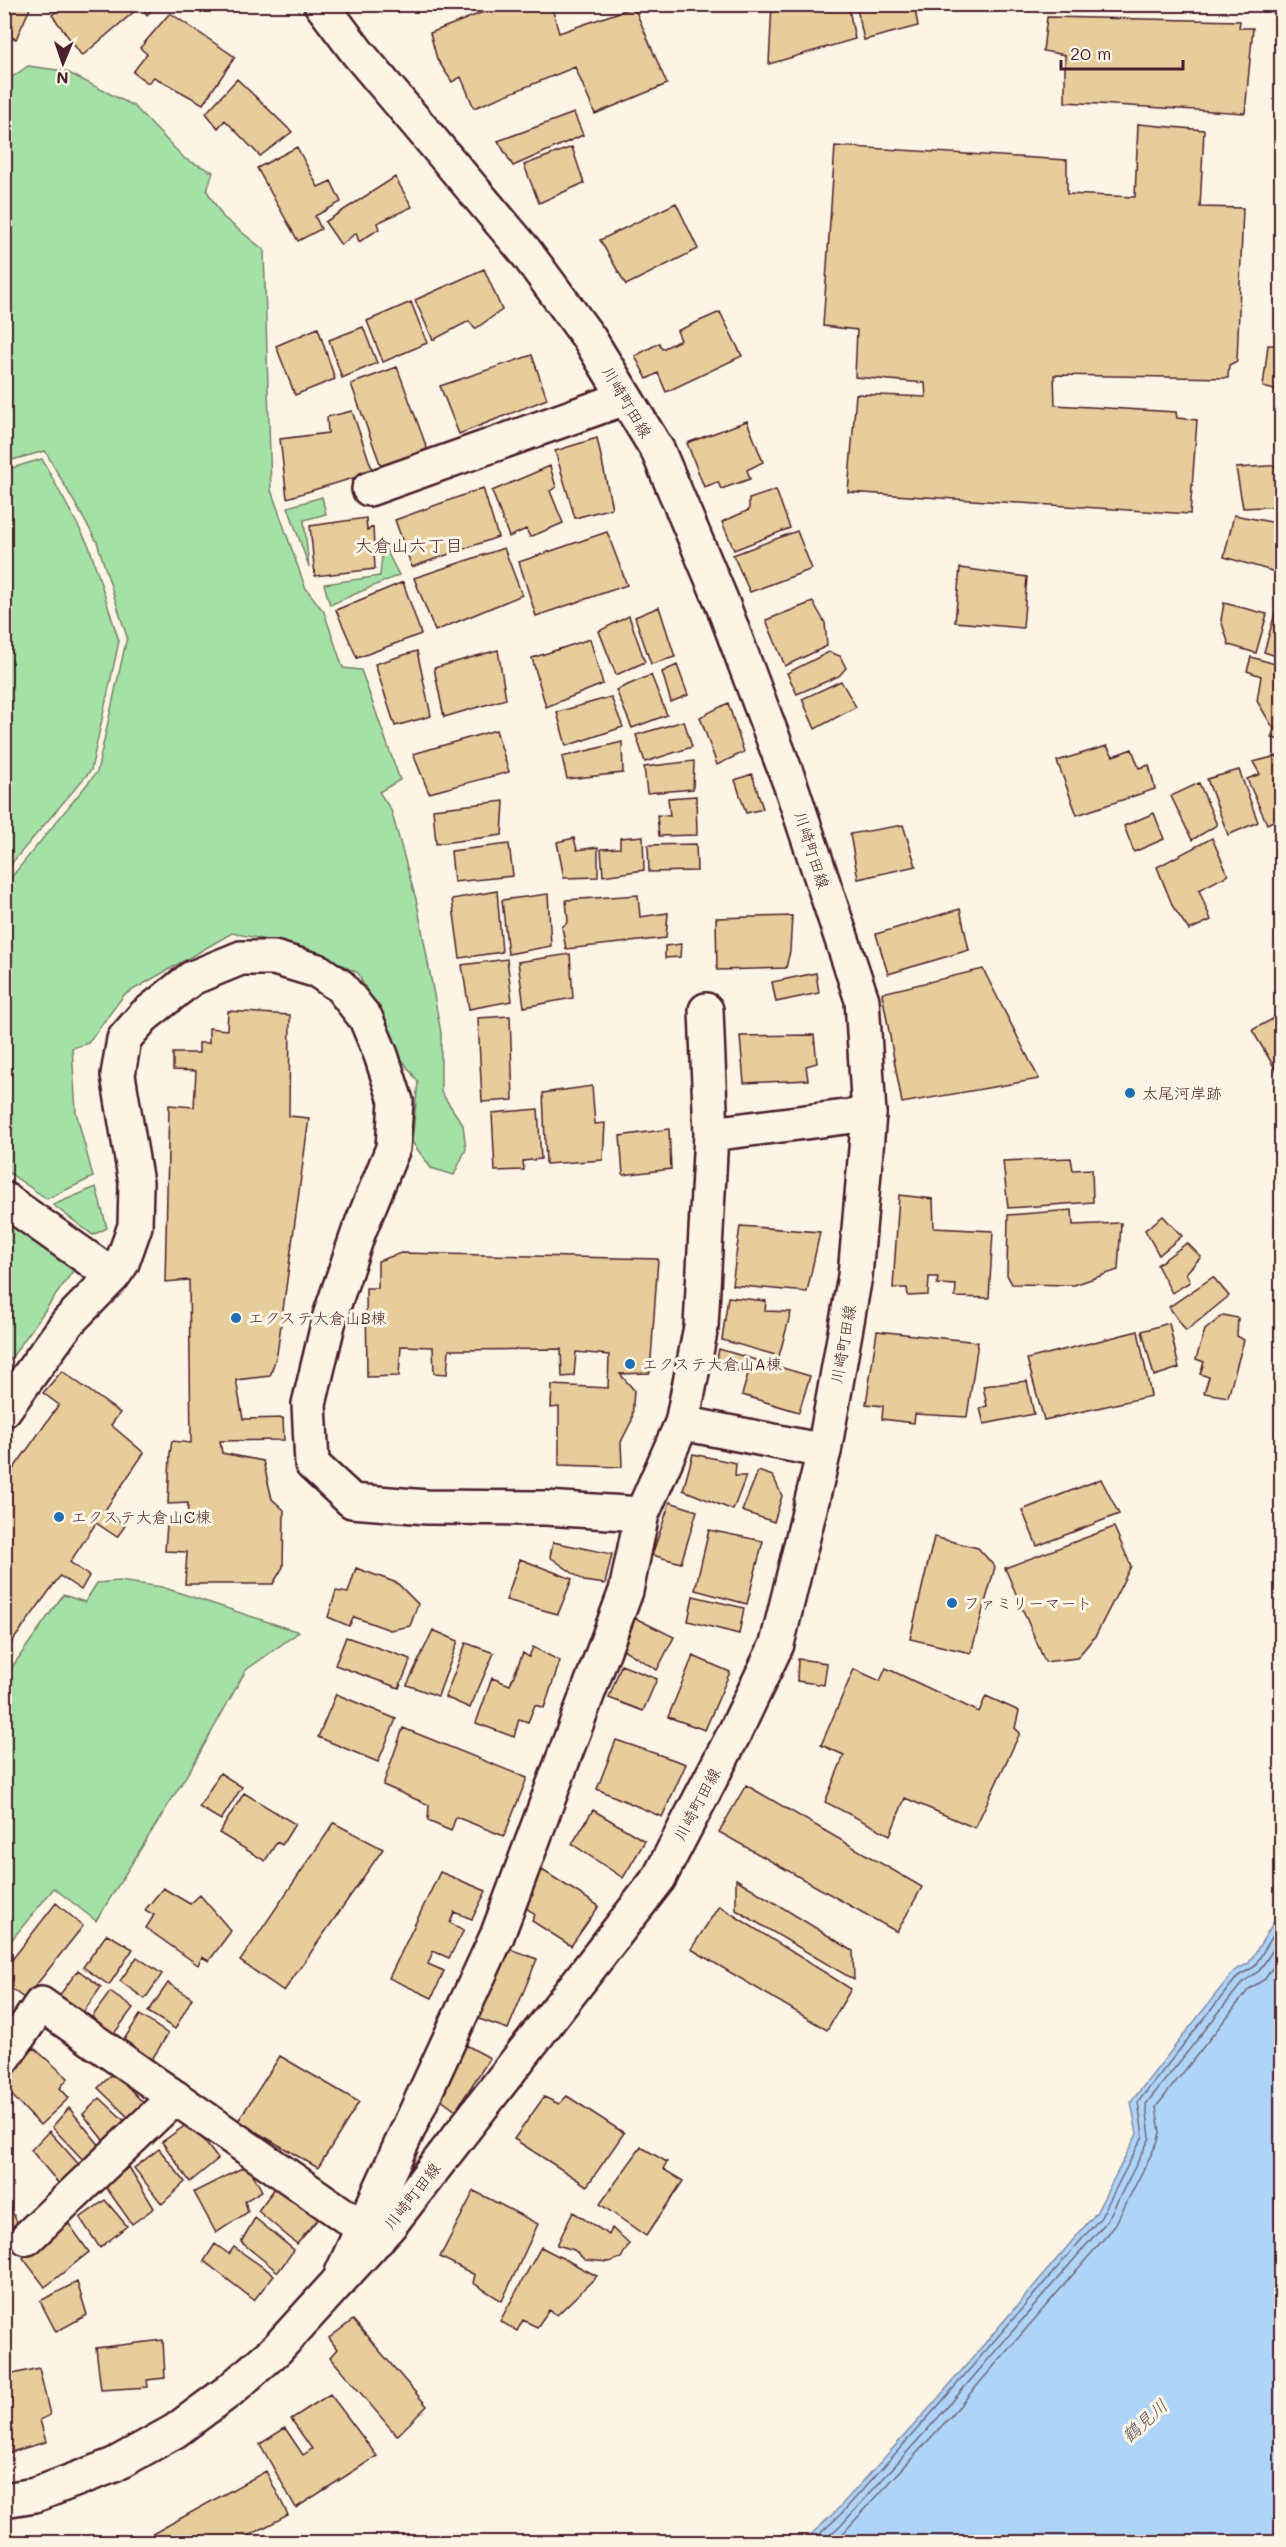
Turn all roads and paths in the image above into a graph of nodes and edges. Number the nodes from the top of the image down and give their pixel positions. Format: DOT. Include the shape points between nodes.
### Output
graph roads {
  1 [pos="321,4"];
  2 [pos="625,398"];
  3 [pos="369,489"];
  4 [pos="706,1010"];
  5 [pos="868,1114"];
  6 [pos="711,1134"];
  7 [pos="4,1199"];
  8 [pos="113,1276"];
  9 [pos="4,1410"];
  10 [pos="682,1423"];
  11 [pos="824,1451"];
  12 [pos="642,1514"];
  13 [pos="4,2058"];
  14 [pos="175,2097"];
  15 [pos="370,2234"];
  16 [pos="27,2238"];
  17 [pos="4,2500"];
  1 -- 2 [label="street, 川崎町田線" via="525,251 589,338"];
  2 -- 3 [label="street"];
  2 -- 5 [label="street, 川崎町田線" via="658,451 721,600 791,786 862,1000"];
  4 -- 6 [label="street"];
  5 -- 6 [label="street"];
  5 -- 11 [label="street, 川崎町田線" via="855,1276"];
  6 -- 10 [label="street" via="701,1327"];
  7 -- 8 [label="street"];
  8 -- 9 [label="street" via="68,1322"];
  8 -- 12 [label="street" via="122,1263 135,1226 136,1183 118,1075 124,1039 144,1016 192,978 240,958 274,958 318,971 340,986 366,1019 396,1101 393,1148 330,1316 309,1404 312,1464 352,1501"];
  10 -- 11 [label="street"];
  10 -- 12 [label="street"];
  11 -- 15 [label="street, 川崎町田線" via="777,1644 659,1878"];
  12 -- 15 [label="street" via="626,1591 498,1936"];
  13 -- 14 [label="street" via="41,2004"];
  14 -- 15 [label="street"];
  14 -- 16 [label="street"];
  15 -- 17 [label="street, 川崎町田線" via="336,2285 269,2356 175,2431 114,2465 35,2495"];
}
